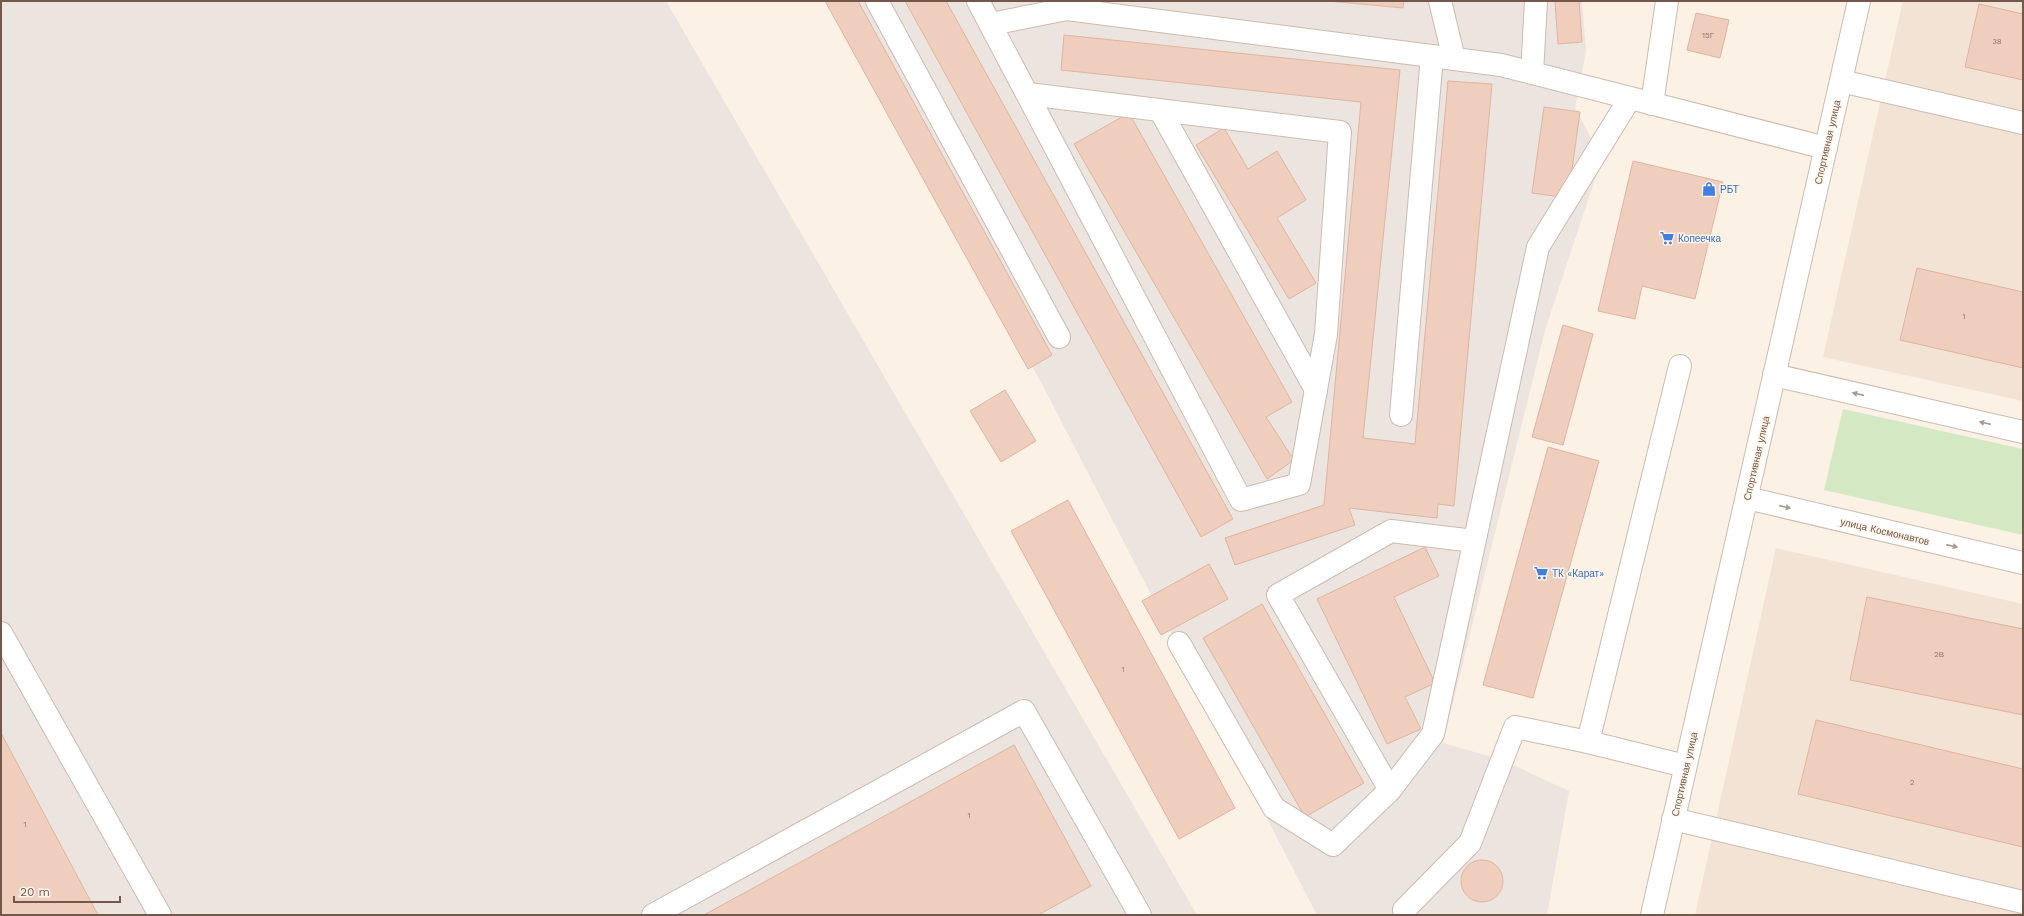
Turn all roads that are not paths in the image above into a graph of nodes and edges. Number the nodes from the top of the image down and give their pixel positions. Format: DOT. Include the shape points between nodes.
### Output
graph roads {
  1 [pos="877,1"];
  2 [pos="978,1"];
  3 [pos="1440,1"];
  4 [pos="1536,1"];
  5 [pos="1667,1"];
  6 [pos="1859,1"];
  7 [pos="1067,5"];
  8 [pos="991,24"];
  9 [pos="1432,56"];
  10 [pos="1454,59"];
  11 [pos="1532,73"];
  12 [pos="1841,81"];
  13 [pos="1028,94"];
  14 [pos="1630,98"];
  15 [pos="1652,104"];
  16 [pos="1160,110"];
  17 [pos="2023,123"];
  18 [pos="1826,148"];
  19 [pos="1060,337"];
  20 [pos="1680,366"];
  21 [pos="1774,375"];
  22 [pos="1316,390"];
  23 [pos="1401,415"];
  24 [pos="2023,432"];
  25 [pos="1747,498"];
  26 [pos="1474,541"];
  27 [pos="2023,563"];
  28 [pos="1,632"];
  29 [pos="1179,643"];
  30 [pos="1588,742"];
  31 [pos="1685,766"];
  32 [pos="1390,790"];
  33 [pos="1673,819"];
  34 [pos="2023,902"];
  35 [pos="1404,910"];
  36 [pos="160,915"];
  37 [pos="653,915"];
  38 [pos="1140,915"];
  39 [pos="1652,915"];
  1 -- 19 [label="street"];
  2 -- 8 [label="street"];
  3 -- 10 [label="street"];
  4 -- 11 [label="street"];
  5 -- 15 [label="street"];
  6 -- 12 [label="street, Спортивная улица"];
  7 -- 8 [label="street"];
  7 -- 9 [label="street"];
  8 -- 13 [label="street"];
  9 -- 10 [label="street"];
  9 -- 23 [label="street"];
  10 -- 11 [label="street"];
  11 -- 14 [label="street"];
  12 -- 17 [label="street"];
  12 -- 18 [label="street, Спортивная улица"];
  13 -- 16 [label="street"];
  13 -- 22 [label="street" via="1241,500 1299,484"];
  14 -- 15 [label="street"];
  14 -- 26 [label="street" via="1538,247"];
  15 -- 18 [label="street"];
  16 -- 22 [label="street"];
  16 -- 22 [label="street" via="1340,132 1326,334"];
  18 -- 21 [label="street, Спортивная улица"];
  20 -- 30 [label="street"];
  24 -- 21 [label="street, one-way"];
  21 -- 25 [label="street, Спортивная улица"];
  25 -- 27 [label="street, улица Космонавтов, one-way"];
  25 -- 31 [label="street, Спортивная улица"];
  26 -- 32 [label="street" via="1432,734"];
  26 -- 32 [label="street" via="1391,531 1278,595"];
  28 -- 36 [label="street"];
  29 -- 32 [label="street" via="1274,808 1333,845"];
  30 -- 31 [label="street"];
  30 -- 35 [label="street" via="1515,727 1470,843"];
  31 -- 33 [label="street, Спортивная улица"];
  33 -- 34 [label="street"];
  33 -- 39 [label="street, Спортивная улица"];
  37 -- 38 [label="street" via="1024,711"];
}
